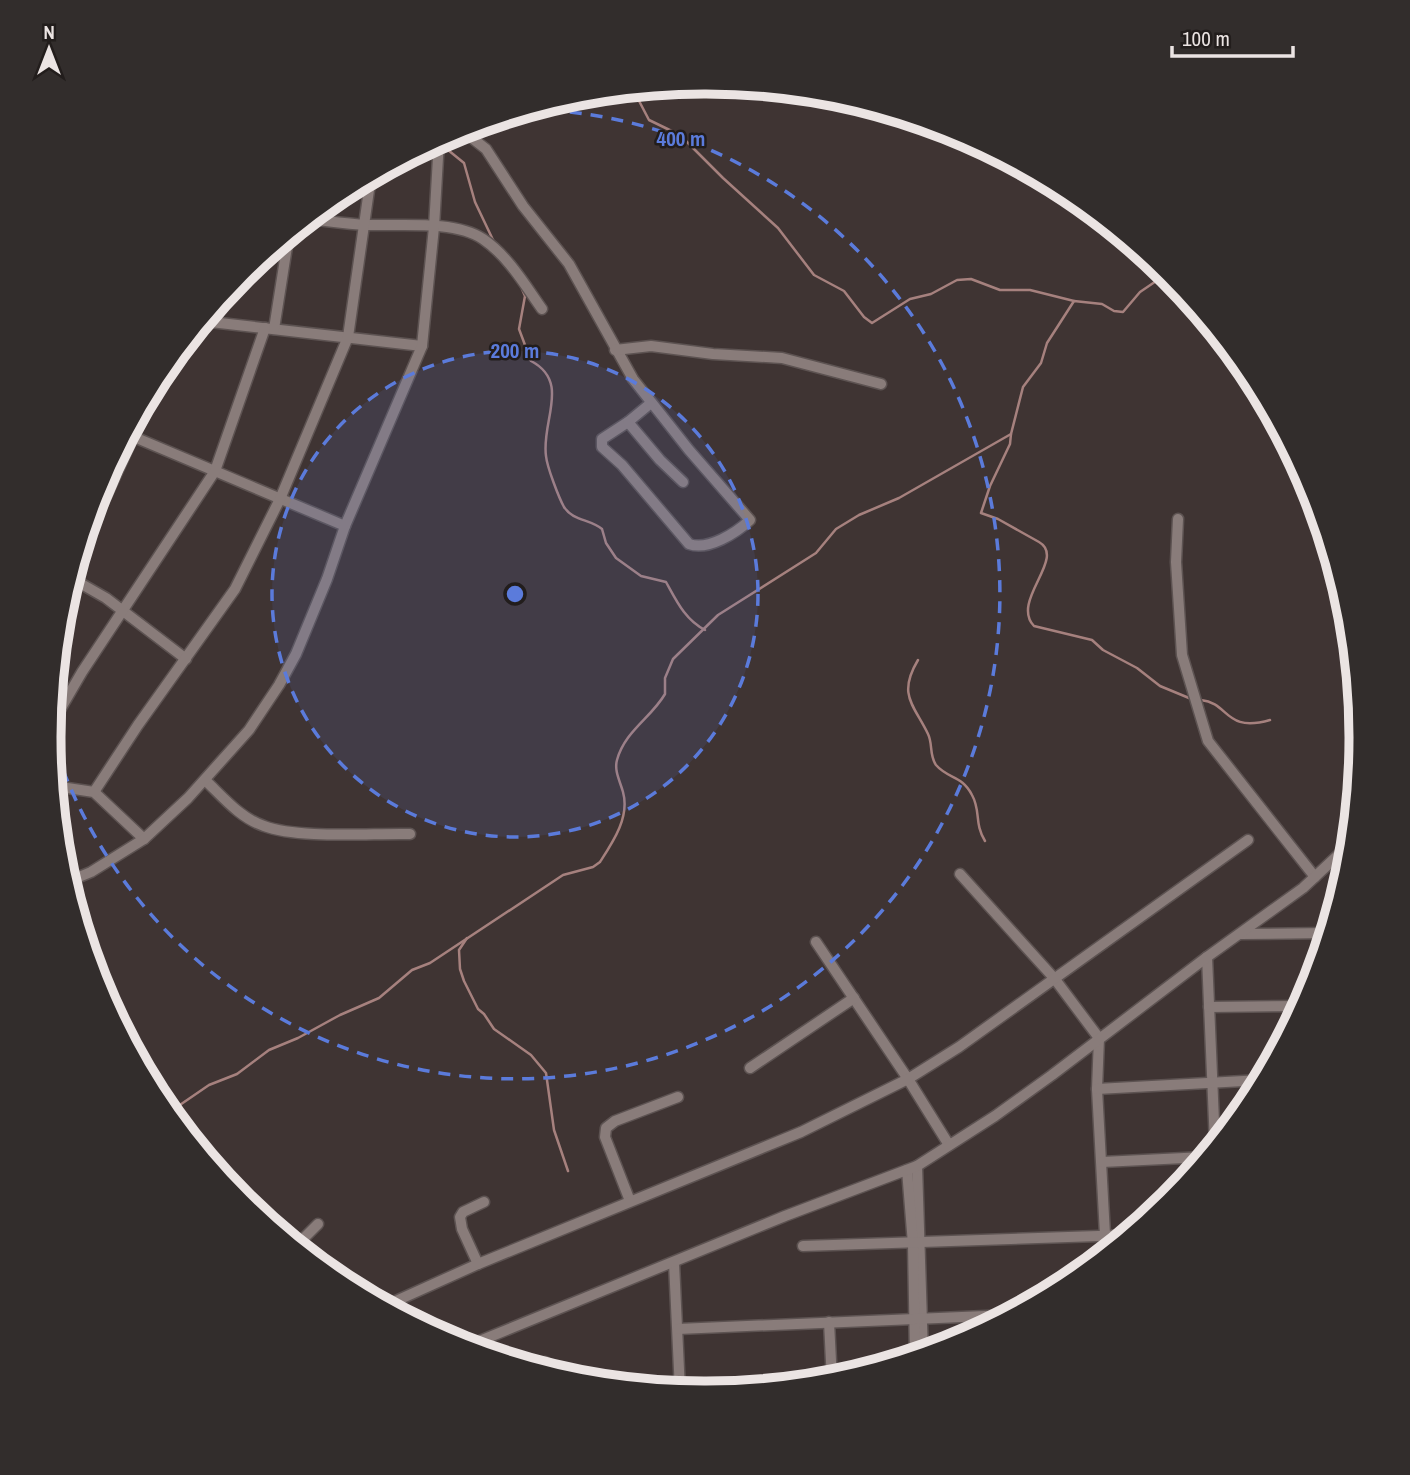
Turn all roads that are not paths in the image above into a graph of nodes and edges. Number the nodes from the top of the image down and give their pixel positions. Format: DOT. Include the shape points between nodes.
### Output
graph roads {
  1 [pos="472,138"];
  2 [pos="438,152"];
  3 [pos="370,188"];
  4 [pos="322,221"];
  5 [pos="365,225"];
  6 [pos="434,227"];
  7 [pos="286,250"];
  8 [pos="542,309"];
  9 [pos="213,322"];
  10 [pos="270,328"];
  11 [pos="348,337"];
  12 [pos="422,346"];
  13 [pos="615,350"];
  14 [pos="881,384"];
  15 [pos="651,403"];
  16 [pos="628,422"];
  17 [pos="136,438"];
  18 [pos="215,471"];
  19 [pos="683,482"];
  20 [pos="280,499"];
  21 [pos="1178,519"];
  22 [pos="345,526"];
  23 [pos="80,584"];
  24 [pos="122,610"];
  25 [pos="186,659"];
  26 [pos="62,706"];
  27 [pos="205,780"];
  28 [pos="64,787"];
  29 [pos="94,792"];
  30 [pos="410,834"];
  31 [pos="144,839"];
  32 [pos="1248,840"];
  33 [pos="1337,856"];
  34 [pos="960,874"];
  35 [pos="77,877"];
  36 [pos="1315,877"];
  37 [pos="1318,933"];
  38 [pos="1241,934"];
  39 [pos="816,942"];
  40 [pos="1207,957"];
  41 [pos="1054,978"];
  42 [pos="854,998"];
  43 [pos="1290,1006"];
  44 [pos="1209,1007"];
  45 [pos="1099,1038"];
  46 [pos="750,1068"];
  47 [pos="908,1079"];
  48 [pos="1249,1080"];
  49 [pos="1211,1082"];
  50 [pos="1097,1089"];
  51 [pos="678,1097"];
  52 [pos="1214,1131"];
  53 [pos="949,1145"];
  54 [pos="1193,1158"];
  55 [pos="1102,1162"];
  56 [pos="912,1168"];
  57 [pos="630,1201"];
  58 [pos="484,1202"];
  59 [pos="318,1224"];
  60 [pos="1106,1236"];
  61 [pos="1112,1236"];
  62 [pos="303,1239"];
  63 [pos="1106,1240"];
  64 [pos="917,1243"];
  65 [pos="803,1246"];
  66 [pos="674,1263"];
  67 [pos="478,1264"];
  68 [pos="396,1302"];
  69 [pos="988,1316"];
  70 [pos="918,1319"];
  71 [pos="828,1322"];
  72 [pos="678,1329"];
  73 [pos="482,1341"];
  74 [pos="921,1343"];
  75 [pos="916,1346"];
  76 [pos="830,1369"];
  77 [pos="680,1380"];
  1 -- 13 [label="street" via="486,149 569,264"];
  2 -- 6 [label="street"];
  3 -- 5 [label="street"];
  4 -- 5 [label="street"];
  5 -- 6 [label="street"];
  5 -- 11 [label="street"];
  6 -- 8 [label="street" via="482,238 518,274"];
  6 -- 12 [label="street"];
  7 -- 10 [label="street"];
  9 -- 10 [label="street"];
  10 -- 11 [label="street"];
  10 -- 18 [label="street"];
  11 -- 12 [label="street"];
  11 -- 20 [label="street"];
  12 -- 22 [label="street"];
  13 -- 14 [label="street" via="651,346 782,358"];
  13 -- 15 [label="street"];
  15 -- 16 [label="street"];
  15 -- 16 [label="street" via="750,520 746,524 727,537 698,547 685,540 601,444"];
  16 -- 19 [label="street"];
  17 -- 18 [label="street"];
  18 -- 20 [label="street"];
  18 -- 24 [label="street"];
  20 -- 22 [label="street"];
  20 -- 25 [label="street" via="234,589"];
  21 -- 36 [label="street" via="1182,655 1208,741"];
  22 -- 27 [label="street" via="327,579 279,685 249,730"];
  23 -- 24 [label="street"];
  24 -- 25 [label="street"];
  24 -- 26 [label="street"];
  25 -- 29 [label="street"];
  27 -- 30 [label="street" via="240,813 264,826 294,832"];
  27 -- 31 [label="street"];
  28 -- 29 [label="street"];
  29 -- 31 [label="street"];
  31 -- 35 [label="street"];
  32 -- 41 [label="street"];
  33 -- 36 [label="street"];
  34 -- 41 [label="street"];
  36 -- 38 [label="street"];
  37 -- 38 [label="street"];
  38 -- 40 [label="street"];
  39 -- 42 [label="street"];
  40 -- 44 [label="street"];
  40 -- 45 [label="street"];
  41 -- 45 [label="street"];
  41 -- 47 [label="street"];
  42 -- 46 [label="street"];
  42 -- 47 [label="street"];
  43 -- 44 [label="street"];
  44 -- 49 [label="street"];
  45 -- 50 [label="street"];
  45 -- 53 [label="street"];
  47 -- 53 [label="street"];
  47 -- 57 [label="street" via="801,1132"];
  48 -- 49 [label="street"];
  49 -- 50 [label="street"];
  49 -- 52 [label="street"];
  50 -- 55 [label="street"];
  51 -- 57 [label="street" via="606,1128 605,1137"];
  53 -- 56 [label="street"];
  54 -- 55 [label="street"];
  55 -- 60 [label="street"];
  56 -- 64 [label="street"];
  56 -- 66 [label="street"];
  57 -- 67 [label="street"];
  58 -- 67 [label="street" via="460,1217"];
  59 -- 62 [label="street"];
  60 -- 61 [label="street"];
  60 -- 63 [label="street"];
  60 -- 64 [label="street"];
  64 -- 65 [label="street"];
  64 -- 70 [label="street"];
  66 -- 72 [label="street"];
  66 -- 73 [label="street"];
  67 -- 68 [label="street"];
  69 -- 70 [label="street"];
  70 -- 71 [label="street"];
  70 -- 74 [label="street"];
  70 -- 75 [label="street"];
  71 -- 72 [label="street"];
  71 -- 76 [label="street"];
  72 -- 77 [label="street"];
}
